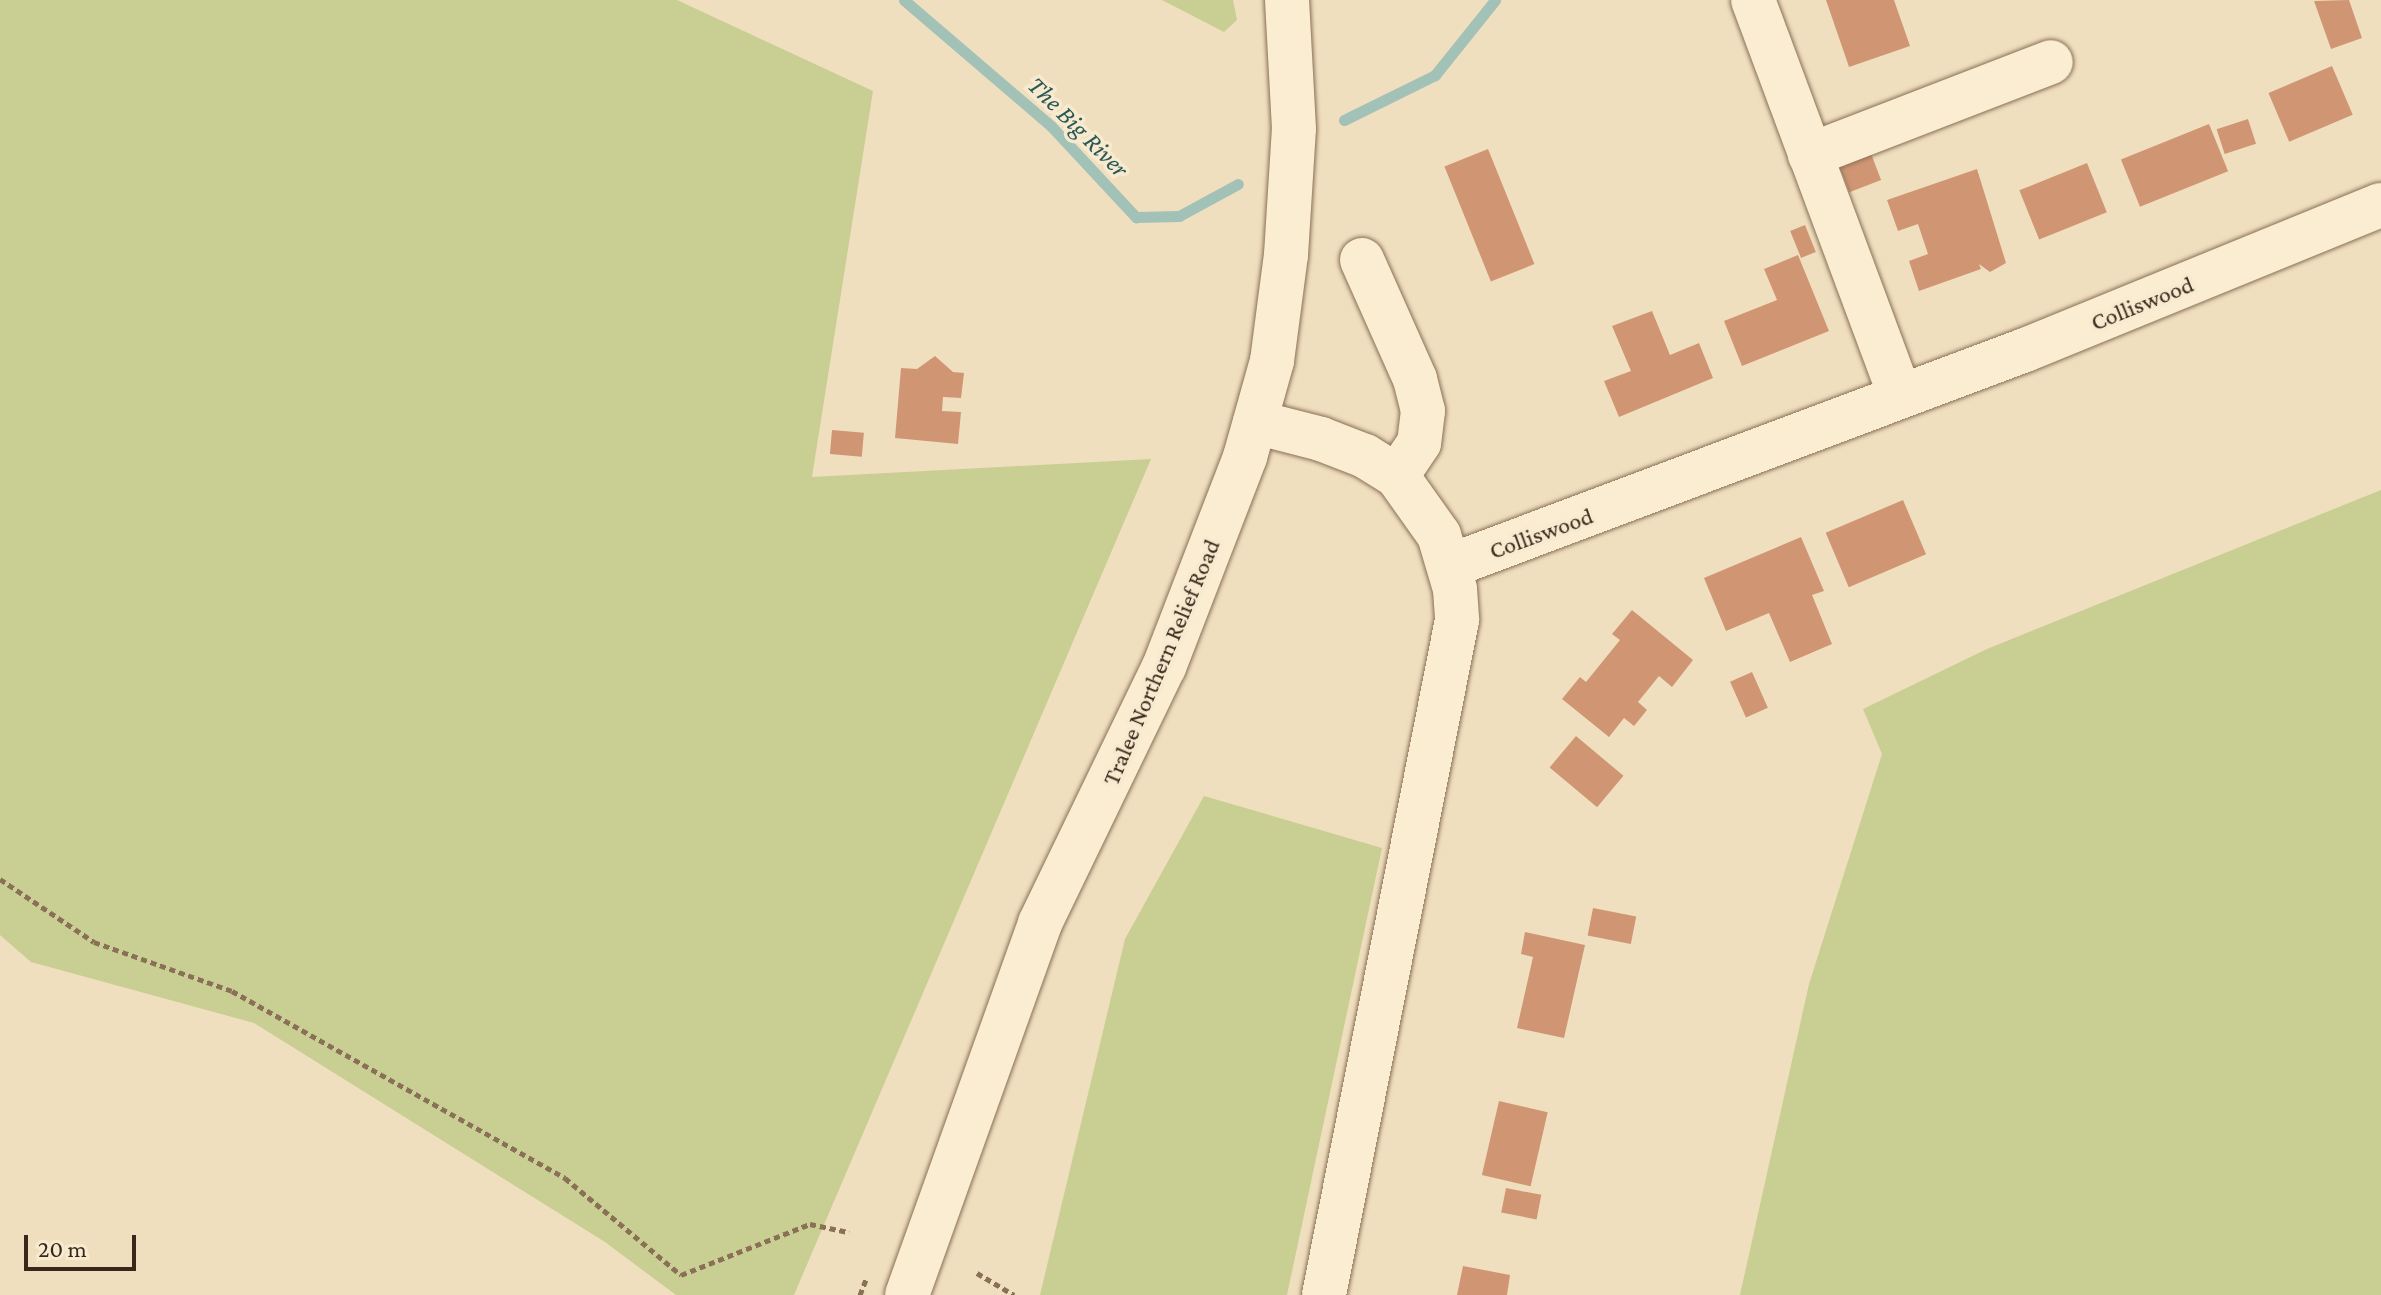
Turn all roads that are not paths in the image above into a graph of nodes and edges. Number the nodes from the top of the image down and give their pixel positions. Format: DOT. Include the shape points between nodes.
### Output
graph roads {
  1 [pos="1287,0"];
  2 [pos="1753,0"];
  3 [pos="2051,62"];
  4 [pos="1810,155"];
  5 [pos="2381,205"];
  6 [pos="1362,260"];
  7 [pos="1900,396"];
  8 [pos="1255,422"];
  9 [pos="1397,476"];
  10 [pos="1450,566"];
  11 [pos="907,1295"];
  12 [pos="1324,1295"];
  1 -- 8 [label="street, Tralee Northern Relief Road" via="1294,129 1286,255 1272,361"];
  2 -- 4 [label="street"];
  3 -- 4 [label="street"];
  4 -- 7 [label="street"];
  5 -- 7 [label="street, Colliswood"];
  6 -- 9 [label="street" via="1415,379 1423,411 1419,443"];
  7 -- 10 [label="street, Colliswood"];
  8 -- 9 [label="street" via="1351,450"];
  8 -- 11 [label="street, Tralee Northern Relief Road" via="1164,667 1040,923"];
  9 -- 10 [label="street" via="1427,513"];
  10 -- 12 [label="street" via="1457,620"];
}
